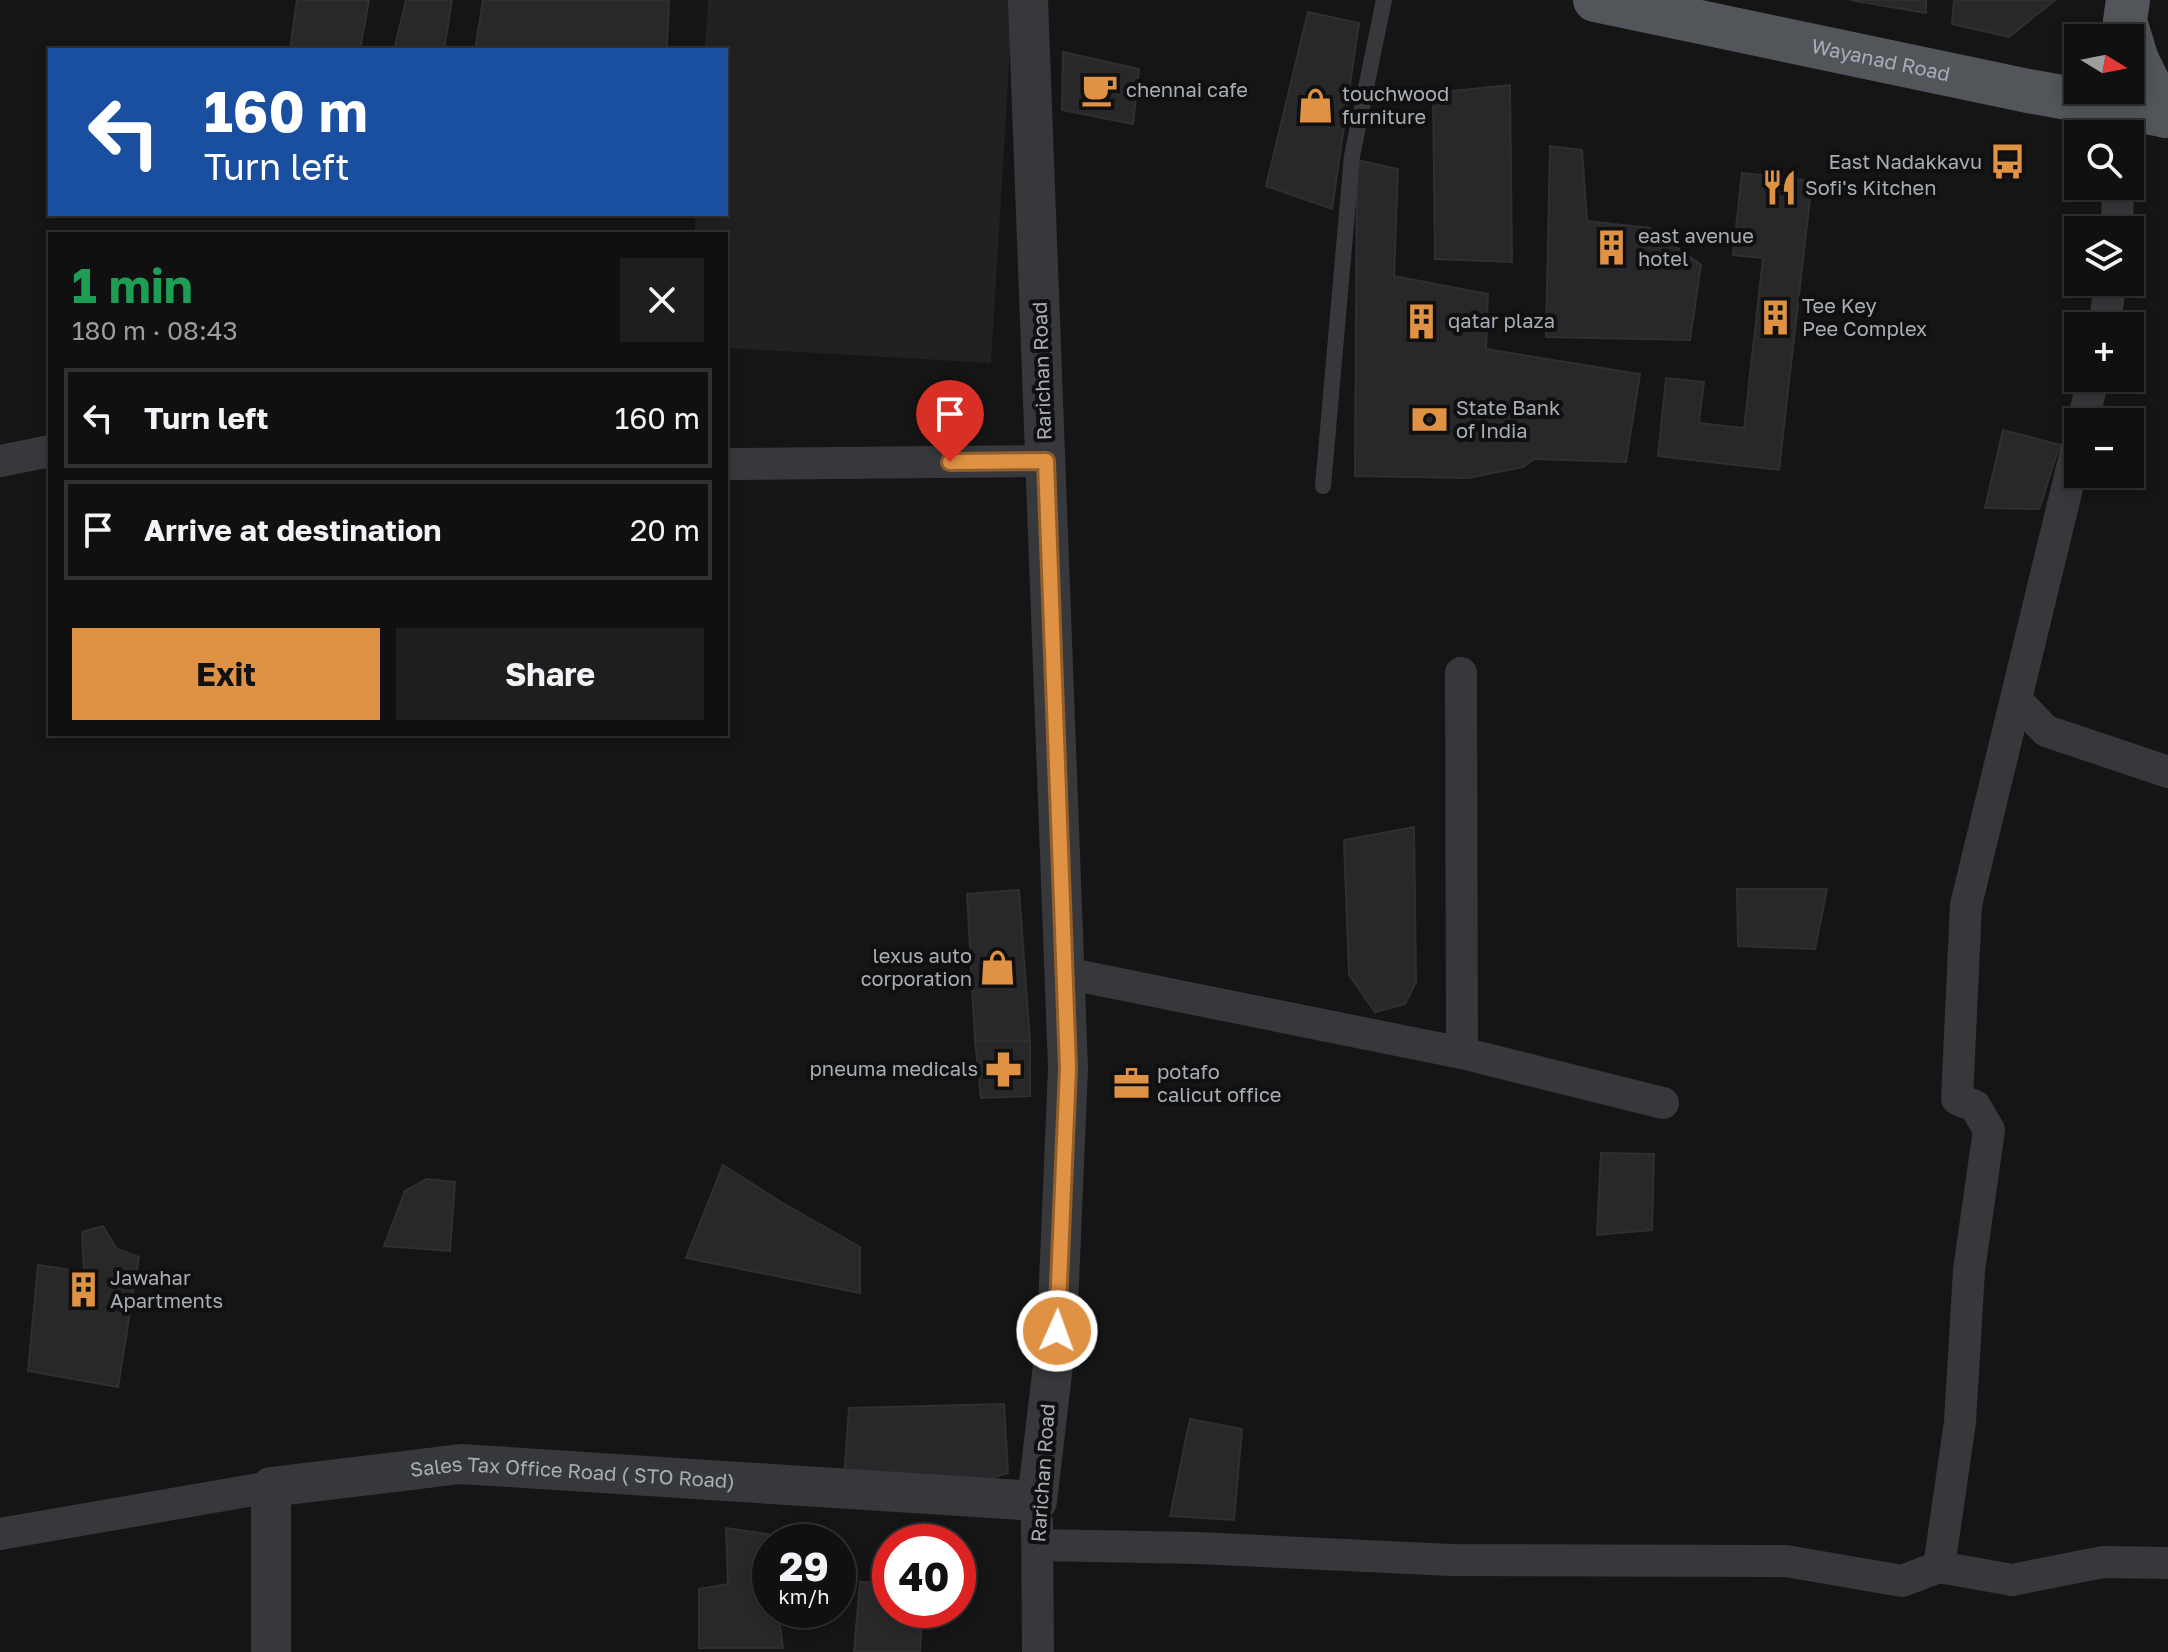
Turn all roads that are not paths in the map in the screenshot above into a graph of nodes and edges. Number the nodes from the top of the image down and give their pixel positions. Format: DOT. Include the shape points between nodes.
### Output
graph roads {
  1 [pos="1028,0"];
  2 [pos="1384,0"];
  3 [pos="1595,0"];
  4 [pos="2122,20"];
  5 [pos="2064,79"];
  6 [pos="2028,91"];
  7 [pos="2167,116"];
  8 [pos="2117,120"];
  9 [pos="2129,120"];
  10 [pos="48,451"];
  11 [pos="0,461"];
  12 [pos="1046,461"];
  13 [pos="728,464"];
  14 [pos="1323,486"];
  15 [pos="2067,488"];
  16 [pos="1461,673"];
  17 [pos="2017,701"];
  18 [pos="2168,772"];
  19 [pos="1065,973"];
  20 [pos="1462,1053"];
  21 [pos="1663,1103"];
  22 [pos="271,1487"];
  23 [pos="1037,1501"];
  24 [pos="0,1534"];
  25 [pos="1038,1545"];
  26 [pos="2168,1563"];
  27 [pos="1939,1567"];
  28 [pos="271,1652"];
  29 [pos="1038,1652"];
  1 -- 12 [label="street, Rarichan Road"];
  2 -- 14 [label="lane" via="1352,156"];
  3 -- 6 [label="main road, Wayanad Road"];
  4 -- 7 [label="main road"];
  5 -- 6 [label="main road"];
  6 -- 8 [label="main road, Wayanad Road"];
  7 -- 9 [label="main road, Wayanad Road"];
  10 -- 11 [label="street"];
  12 -- 13 [label="street"];
  12 -- 19 [label="street, Rarichan Road"];
  15 -- 17 [label="street"];
  16 -- 20 [label="street"];
  17 -- 18 [label="street" via="2046,731"];
  17 -- 27 [label="street" via="1966,905 1957,1099 1975,1106 1989,1130 1969,1270 1960,1422"];
  19 -- 20 [label="street"];
  19 -- 23 [label="street, Rarichan Road" via="1068,1068 1057,1331"];
  20 -- 21 [label="street"];
  22 -- 23 [label="street, Sales Tax Office Road ( STO Road)" via="461,1464"];
  22 -- 24 [label="street"];
  22 -- 28 [label="street"];
  23 -- 25 [label="street, Rarichan Road"];
  25 -- 27 [label="street" via="1452,1560 1786,1561 1902,1581"];
  25 -- 29 [label="street, Rarichan Road"];
  26 -- 27 [label="street" via="2103,1562 2012,1580"];
}
